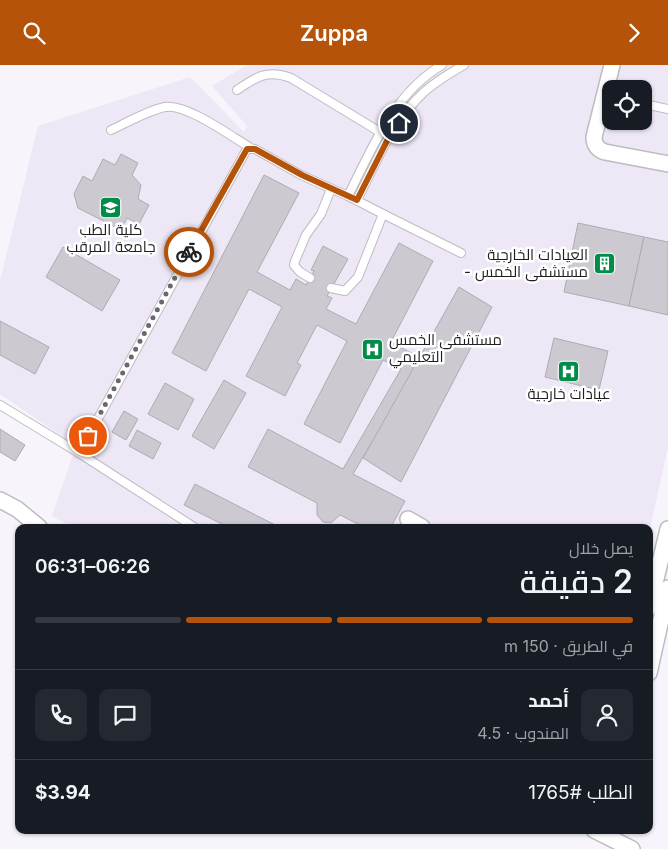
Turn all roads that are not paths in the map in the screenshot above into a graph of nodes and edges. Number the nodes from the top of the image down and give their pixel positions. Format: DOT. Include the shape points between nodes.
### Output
graph roads {
  1 [pos="442,65"];
  2 [pos="464,65"];
  3 [pos="612,65"];
  4 [pos="610,80"];
  5 [pos="237,91"];
  6 [pos="652,106"];
  7 [pos="668,109"];
  8 [pos="602,114"];
  9 [pos="111,130"];
  10 [pos="380,132"];
  11 [pos="251,148"];
  12 [pos="668,165"];
  13 [pos="331,189"];
  14 [pos="348,196"];
  15 [pos="357,200"];
  16 [pos="383,214"];
  17 [pos="461,253"];
  18 [pos="310,278"];
  19 [pos="331,288"];
  20 [pos="0,405"];
  21 [pos="79,453"];
  22 [pos="0,500"];
  23 [pos="408,519"];
  24 [pos="35,524"];
  25 [pos="189,524"];
  26 [pos="417,524"];
  27 [pos="668,529"];
  28 [pos="668,588"];
  29 [pos="653,591"];
  30 [pos="653,655"];
  31 [pos="615,835"];
  32 [pos="632,849"];
  1 -- 10 [label="lane" via="398,104"];
  2 -- 15 [label="lane" via="423,93 407,111 390,135"];
  3 -- 4 [label="street"];
  5 -- 10 [label="lane" via="260,76 283,75"];
  6 -- 7 [label="lane"];
  8 -- 12 [label="street" via="594,137 598,148"];
  9 -- 11 [label="lane" via="157,110 173,107 188,111"];
  10 -- 14 [label="lane"];
  11 -- 13 [label="lane"];
  11 -- 21 [label="lane" via="243,154"];
  13 -- 14 [label="lane"];
  13 -- 18 [label="lane" via="294,265"];
  14 -- 15 [label="lane"];
  15 -- 16 [label="lane"];
  16 -- 17 [label="lane"];
  16 -- 19 [label="lane" via="358,277 345,291"];
  20 -- 21 [label="lane"];
  21 -- 25 [label="lane"];
  22 -- 24 [label="street"];
  23 -- 26 [label="street"];
  27 -- 29 [label="street"];
  28 -- 30 [label="street"];
  31 -- 32 [label="street"];
}
